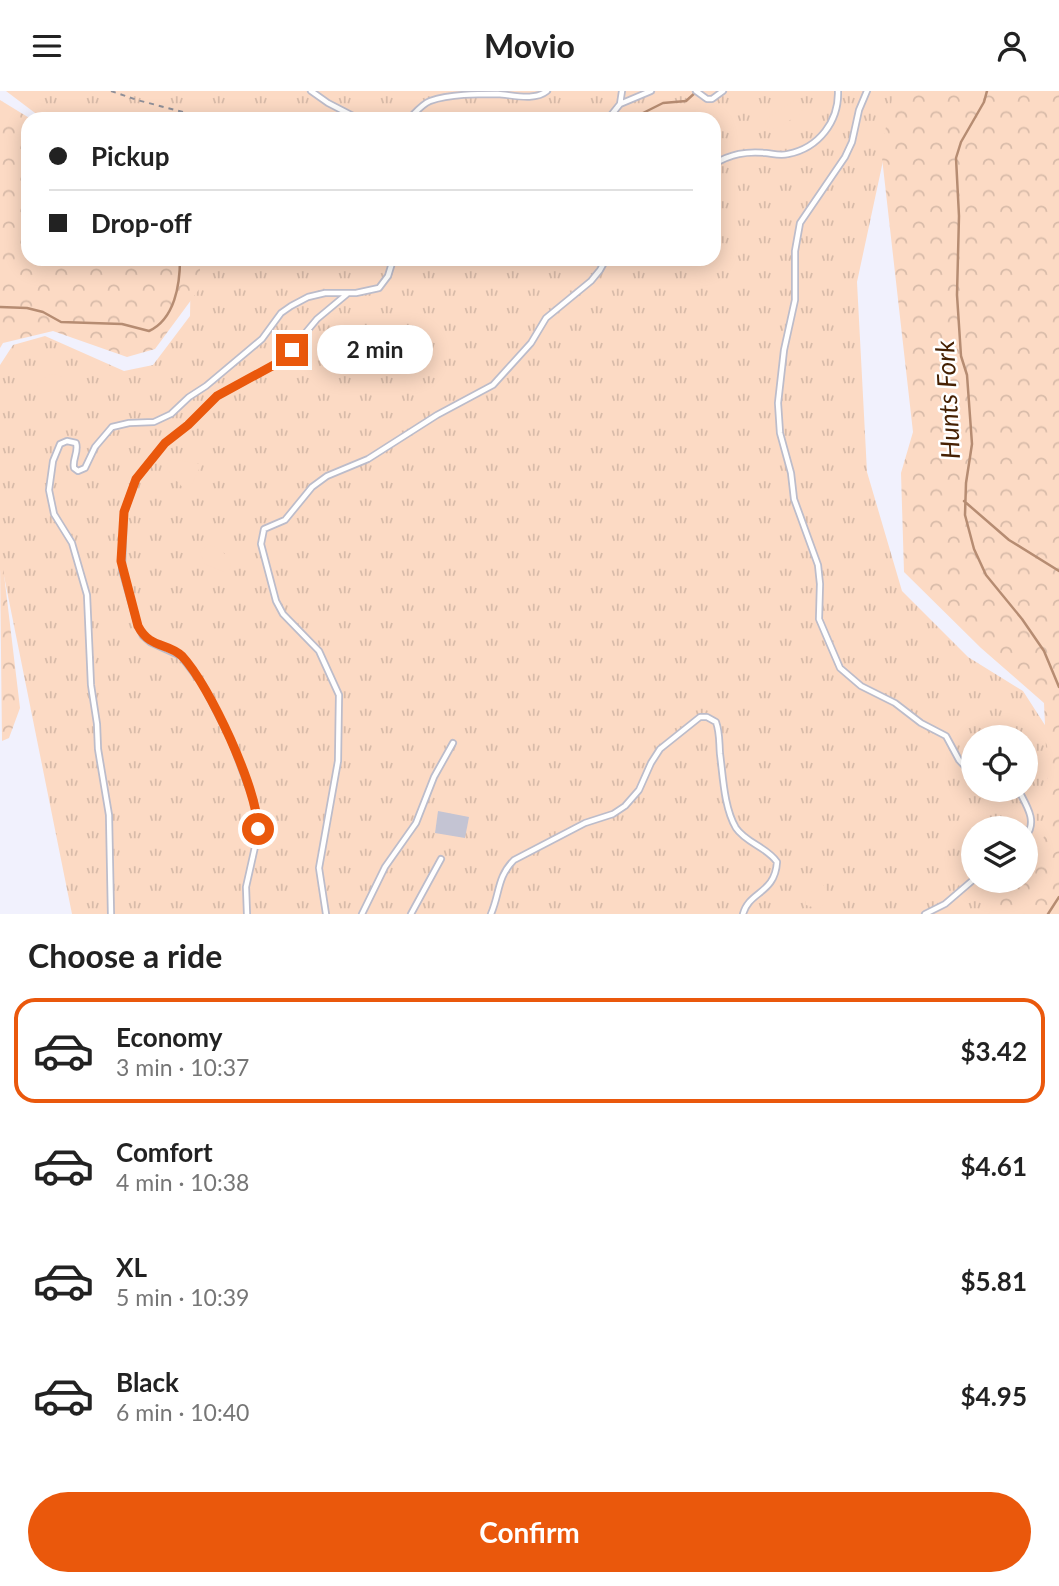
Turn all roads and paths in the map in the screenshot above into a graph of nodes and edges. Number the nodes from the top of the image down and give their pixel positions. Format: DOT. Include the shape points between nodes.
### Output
graph roads {
  1 [pos="111,91"];
  2 [pos="311,91"];
  3 [pos="547,91"];
  4 [pos="622,91"];
  5 [pos="651,91"];
  6 [pos="696,91"];
  7 [pos="723,91"];
  8 [pos="838,91"];
  9 [pos="867,91"];
  10 [pos="620,104"];
  11 [pos="183,112"];
  12 [pos="345,112"];
  13 [pos="417,112"];
  14 [pos="614,112"];
  15 [pos="721,161"];
  16 [pos="391,266"];
  17 [pos="602,266"];
  18 [pos="349,293"];
  19 [pos="453,743"];
  20 [pos="961,762"];
  21 [pos="441,859"];
  22 [pos="961,890"];
  23 [pos="111,914"];
  24 [pos="247,914"];
  25 [pos="326,914"];
  26 [pos="362,914"];
  27 [pos="411,914"];
  28 [pos="491,914"];
  29 [pos="743,914"];
  30 [pos="925,914"];
  1 -- 11 [label="path"];
  2 -- 12 [label="lane"];
  3 -- 13 [label="lane" via="533,96 444,97"];
  4 -- 10 [label="lane"];
  5 -- 10 [label="lane"];
  6 -- 7 [label="lane" via="712,99"];
  8 -- 15 [label="lane" via="834,121 804,148 790,154 732,154"];
  9 -- 20 [label="lane" via="845,157 800,223 778,403 780,433 794,499 818,565 819,619 840,668 946,736"];
  10 -- 14 [label="lane"];
  16 -- 18 [label="lane" via="379,288"];
  17 -- 25 [label="lane" via="546,318 531,343 493,385 368,459 327,476 285,520 261,535 276,601 319,651 339,695 338,761 319,868"];
  18 -- 23 [label="lane" via="308,297 281,313 262,339 171,414 154,422 112,427 85,468 74,468 76,443 66,441 56,451 51,505 72,544 87,595 91,685 109,815"];
  18 -- 24 [label="lane" via="317,319 283,360 217,396 165,443 136,479 124,512 121,561 138,626 150,642 181,656 203,685 231,740 254,802 258,829 246,887"];
  19 -- 26 [label="lane" via="416,823 385,867"];
  21 -- 27 [label="lane"];
  22 -- 30 [label="lane"];
  28 -- 29 [label="lane" via="500,879 514,860 625,806 639,790 660,749 700,717 716,722 720,733 730,815 737,829 777,862 768,887 746,905"];
}
